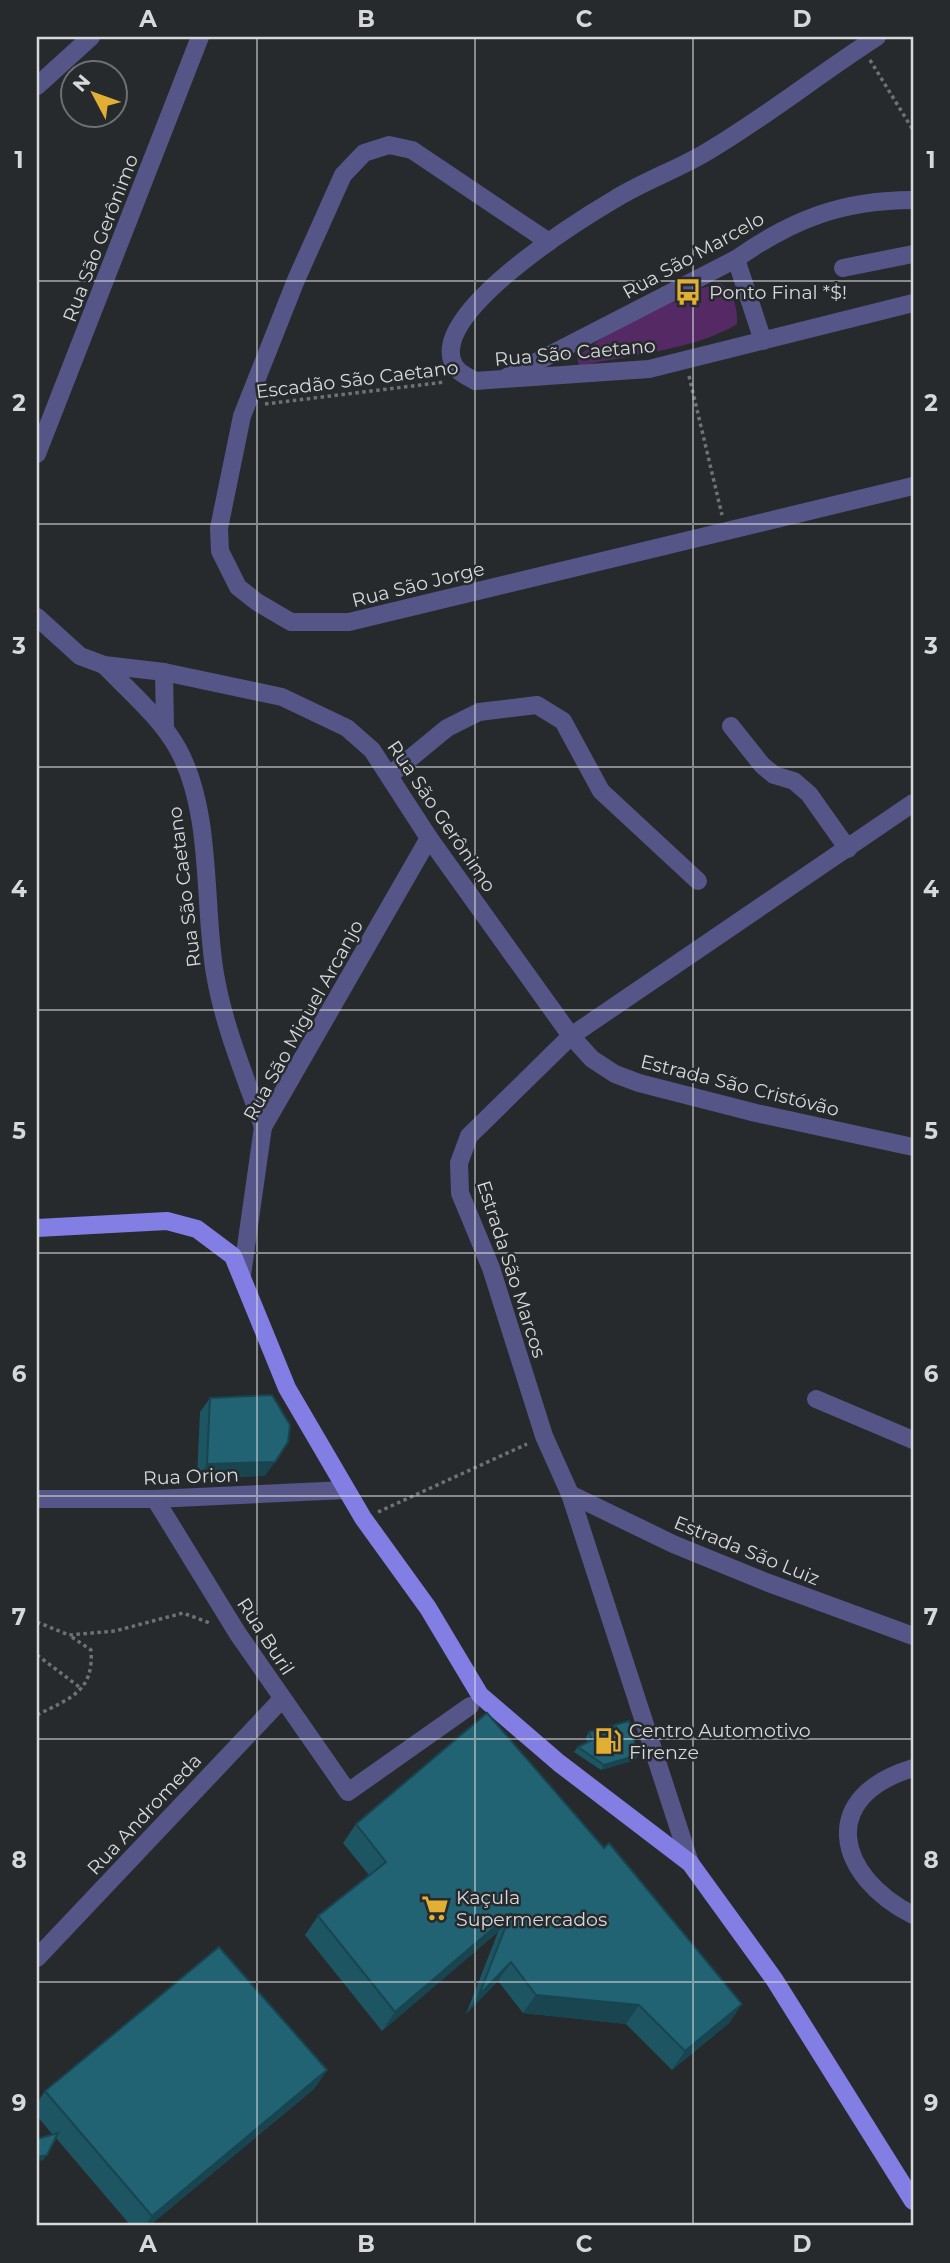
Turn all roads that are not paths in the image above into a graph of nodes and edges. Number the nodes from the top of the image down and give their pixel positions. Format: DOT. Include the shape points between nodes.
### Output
graph roads {
  1 [pos="91,37"];
  2 [pos="201,37"];
  3 [pos="877,37"];
  4 [pos="37,86"];
  5 [pos="913,200"];
  6 [pos="549,242"];
  7 [pos="913,254"];
  8 [pos="736,259"];
  9 [pos="844,268"];
  10 [pos="913,303"];
  11 [pos="763,341"];
  12 [pos="502,379"];
  13 [pos="37,454"];
  14 [pos="913,486"];
  15 [pos="37,617"];
  16 [pos="104,665"];
  17 [pos="164,672"];
  18 [pos="731,726"];
  19 [pos="165,727"];
  20 [pos="390,775"];
  21 [pos="913,803"];
  22 [pos="429,838"];
  23 [pos="848,849"];
  24 [pos="698,881"];
  25 [pos="571,1035"];
  26 [pos="263,1127"];
  27 [pos="913,1147"];
  28 [pos="37,1228"];
  29 [pos="242,1275"];
  30 [pos="816,1399"];
  31 [pos="913,1440"];
  32 [pos="346,1490"];
  33 [pos="570,1494"];
  34 [pos="37,1499"];
  35 [pos="155,1499"];
  36 [pos="913,1636"];
  37 [pos="282,1699"];
  38 [pos="470,1706"];
  39 [pos="913,1768"];
  40 [pos="691,1863"];
  41 [pos="913,1915"];
  42 [pos="37,1958"];
  43 [pos="913,2201"];
  1 -- 4 [label="street"];
  2 -- 13 [label="street, Rua São Gerônimo"];
  3 -- 6 [label="street, Rua São Caetano" via="704,153 617,197"];
  5 -- 8 [label="street, Rua São Marcelo" via="844,205 764,239"];
  6 -- 12 [label="street, Rua São Caetano" via="509,272 455,330 450,350 457,369 472,379"];
  6 -- 14 [label="street, Rua São Jorge" via="412,150 389,145 364,153 343,176 246,406 219,528 220,551 238,587 291,622 349,622"];
  7 -- 9 [label="street"];
  8 -- 11 [label="street"];
  8 -- 12 [label="street, Rua São Marcelo"];
  10 -- 11 [label="street, Rua São Caetano"];
  11 -- 12 [label="street, Rua São Caetano" via="649,369"];
  15 -- 16 [label="street, Rua São Gerônimo" via="80,656"];
  16 -- 17 [label="street, Rua São Gerônimo"];
  16 -- 19 [label="street, Rua São Caetano"];
  17 -- 19 [label="street"];
  17 -- 20 [label="street, Rua São Gerônimo" via="282,697 320,713 372,750"];
  18 -- 23 [label="street" via="762,765 774,775 794,781 808,794"];
  19 -- 26 [label="street, Rua São Caetano" via="180,752 198,807 215,973 228,1033"];
  20 -- 22 [label="street, Rua São Gerônimo"];
  20 -- 24 [label="street" via="447,728 479,712 537,705 563,721 601,791"];
  21 -- 23 [label="street, Estrada São Marcos"];
  22 -- 25 [label="street, Rua São Gerônimo"];
  22 -- 26 [label="street, Rua São Miguel Arcanjo"];
  23 -- 25 [label="street, Estrada São Marcos"];
  25 -- 27 [label="street, Estrada São Cristóvão" via="592,1059 639,1083"];
  25 -- 33 [label="street, Estrada São Marcos" via="469,1136 459,1163 460,1194 491,1268 544,1436"];
  26 -- 29 [label="street, Rua São Miguel Arcanjo"];
  28 -- 29 [label="main road" via="167,1221 197,1229 216,1241 233,1256"];
  29 -- 32 [label="main road" via="287,1388"];
  30 -- 31 [label="street"];
  32 -- 35 [label="street, Rua Orion"];
  32 -- 40 [label="main road" via="428,1608 480,1695 559,1763"];
  33 -- 36 [label="street, Estrada São Luiz" via="673,1544"];
  33 -- 40 [label="street, Estrada São Marcos"];
  34 -- 35 [label="street, Rua Orion"];
  35 -- 37 [label="street, Rua Buril"];
  37 -- 38 [label="street, Rua Buril" via="348,1793"];
  37 -- 42 [label="street, Rua Andromeda"];
  39 -- 41 [label="street" via="872,1788 853,1807 845,1832 857,1868 877,1893"];
  40 -- 43 [label="main road" via="774,1979"];
}
